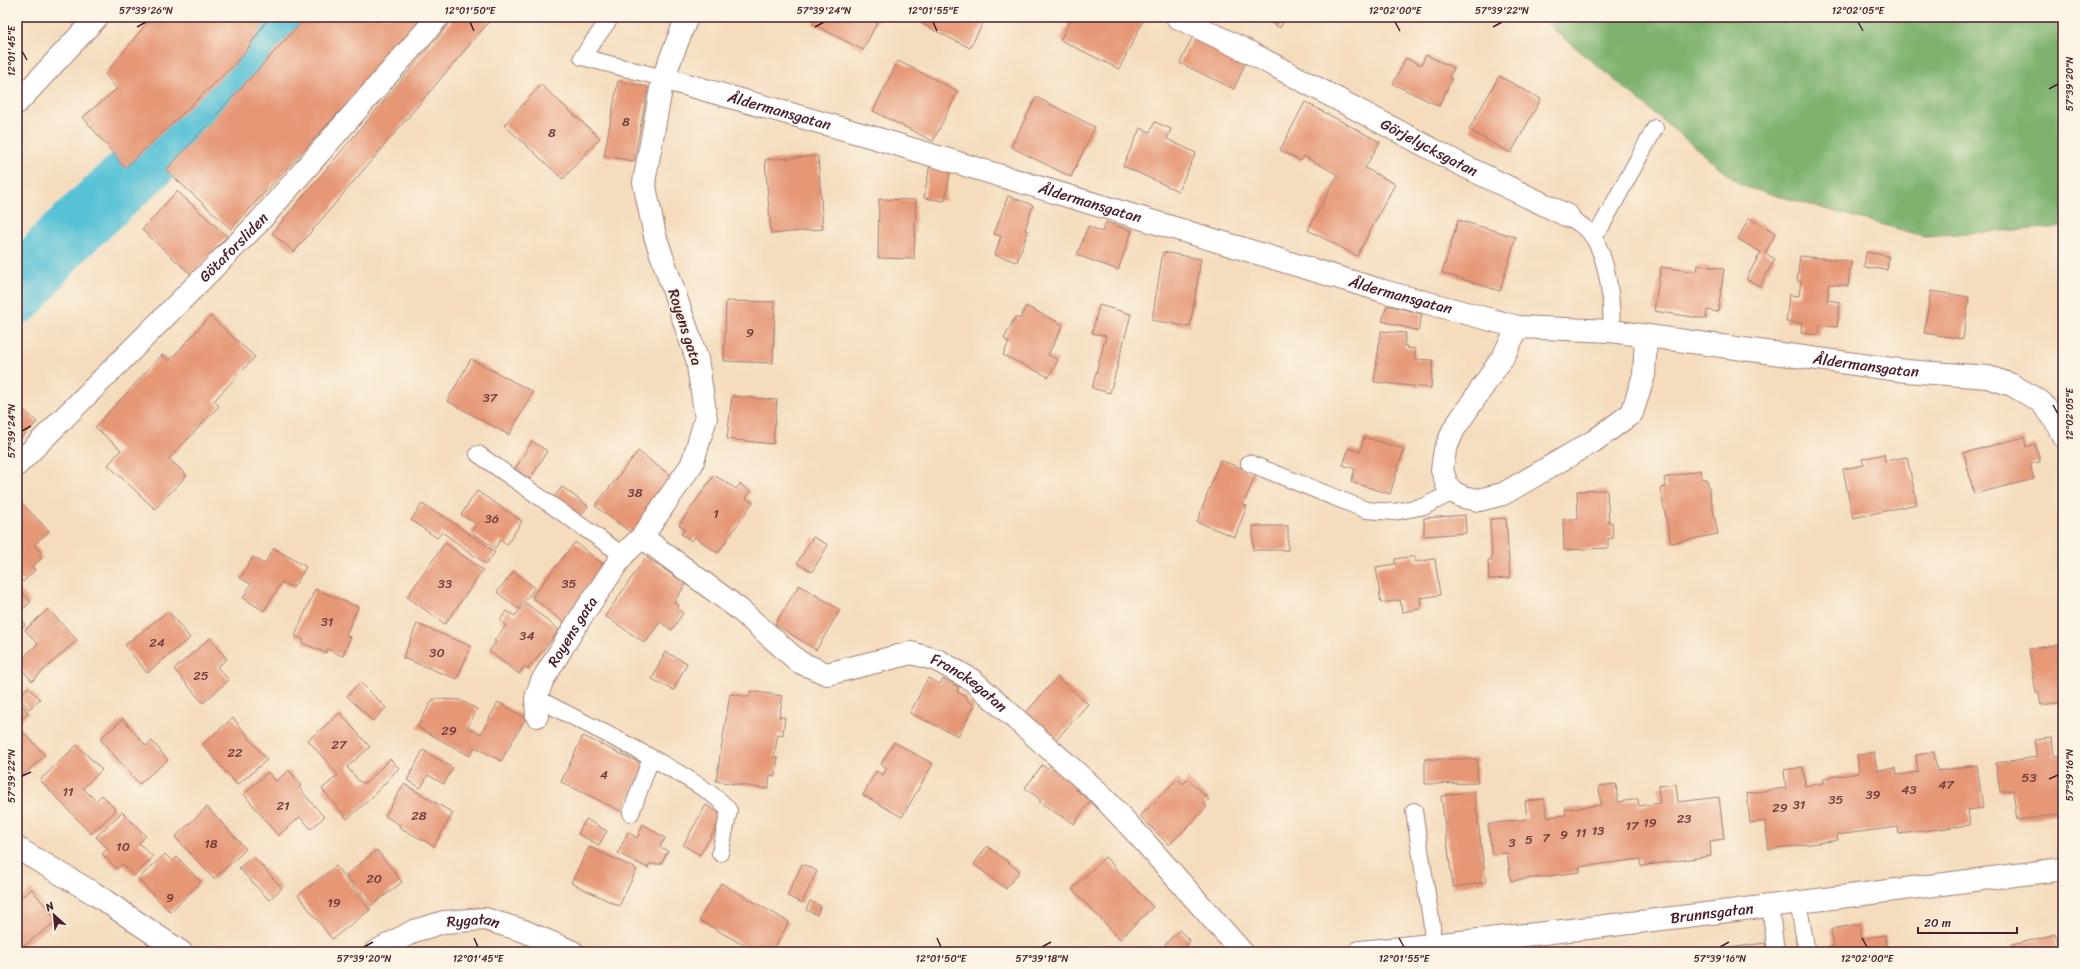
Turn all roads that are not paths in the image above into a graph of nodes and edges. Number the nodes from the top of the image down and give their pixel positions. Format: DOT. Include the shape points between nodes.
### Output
graph roads {
  1 [pos="97,17"];
  2 [pos="438,17"];
  3 [pos="611,17"];
  4 [pos="687,17"];
  5 [pos="1181,18"];
  6 [pos="663,78"];
  7 [pos="17,103"];
  8 [pos="1655,128"];
  9 [pos="1568,216"];
  10 [pos="1592,236"];
  11 [pos="1518,327"];
  12 [pos="1611,331"];
  13 [pos="1646,336"];
  14 [pos="2063,436"];
  15 [pos="478,454"];
  16 [pos="1249,463"];
  17 [pos="17,465"];
  18 [pos="1453,492"];
  19 [pos="642,537"];
  20 [pos="623,555"];
  21 [pos="537,707"];
  22 [pos="651,758"];
  23 [pos="1414,811"];
  24 [pos="631,814"];
  25 [pos="17,848"];
  26 [pos="720,853"];
  27 [pos="2063,869"];
  28 [pos="1798,902"];
  29 [pos="1770,906"];
  30 [pos="1432,945"];
  31 [pos="181,952"];
  32 [pos="375,952"];
  33 [pos="573,952"];
  34 [pos="1242,952"];
  35 [pos="1360,952"];
  36 [pos="1776,952"];
  37 [pos="1807,952"];
  1 -- 7 [label="street"];
  2 -- 17 [label="street, Götaforsliden" via="257,224"];
  3 -- 6 [label="lane" via="582,56"];
  4 -- 6 [label="street, Royens gata"];
  5 -- 9 [label="street, Görjelycksgatan" via="1460,164"];
  6 -- 11 [label="street, Åldermansgatan" via="872,137 1383,291"];
  6 -- 19 [label="street, Royens gata" via="644,182 655,236 697,359 706,418 692,464"];
  8 -- 10 [label="lane" via="1602,225"];
  9 -- 10 [label="lane, Görjelycksgatan"];
  10 -- 12 [label="lane, Görjelycksgatan" via="1603,261 1612,308"];
  11 -- 12 [label="street, Åldermansgatan"];
  11 -- 18 [label="street" via="1503,357 1454,429 1445,450 1442,470 1447,485"];
  12 -- 13 [label="street, Åldermansgatan"];
  13 -- 14 [label="street, Åldermansgatan" via="1906,371 1988,377 2012,385 2041,402 2054,418"];
  13 -- 18 [label="street" via="1644,376 1632,413 1594,441 1503,494 1479,500"];
  15 -- 20 [label="lane"];
  16 -- 18 [label="lane" via="1366,510 1394,512 1425,506"];
  19 -- 20 [label="street, Royens gata"];
  19 -- 34 [label="street, Franckegatan" via="739,609 800,662 827,674 911,653 938,660 972,680 1098,792"];
  20 -- 21 [label="street, Royens gata" via="542,681"];
  21 -- 22 [label="lane"];
  22 -- 24 [label="lane"];
  22 -- 26 [label="lane" via="712,793 726,805 729,811"];
  23 -- 30 [label="lane" via="1432,926"];
  25 -- 31 [label="street" via="95,894"];
  27 -- 28 [label="street, Brunnsgatan"];
  28 -- 29 [label="street, Brunnsgatan"];
  28 -- 37 [label="lane"];
  29 -- 30 [label="street, Brunnsgatan"];
  29 -- 36 [label="lane"];
  30 -- 35 [label="street, Brunnsgatan"];
  32 -- 33 [label="street, Rygatan" via="414,931 462,919 485,919"];
}
